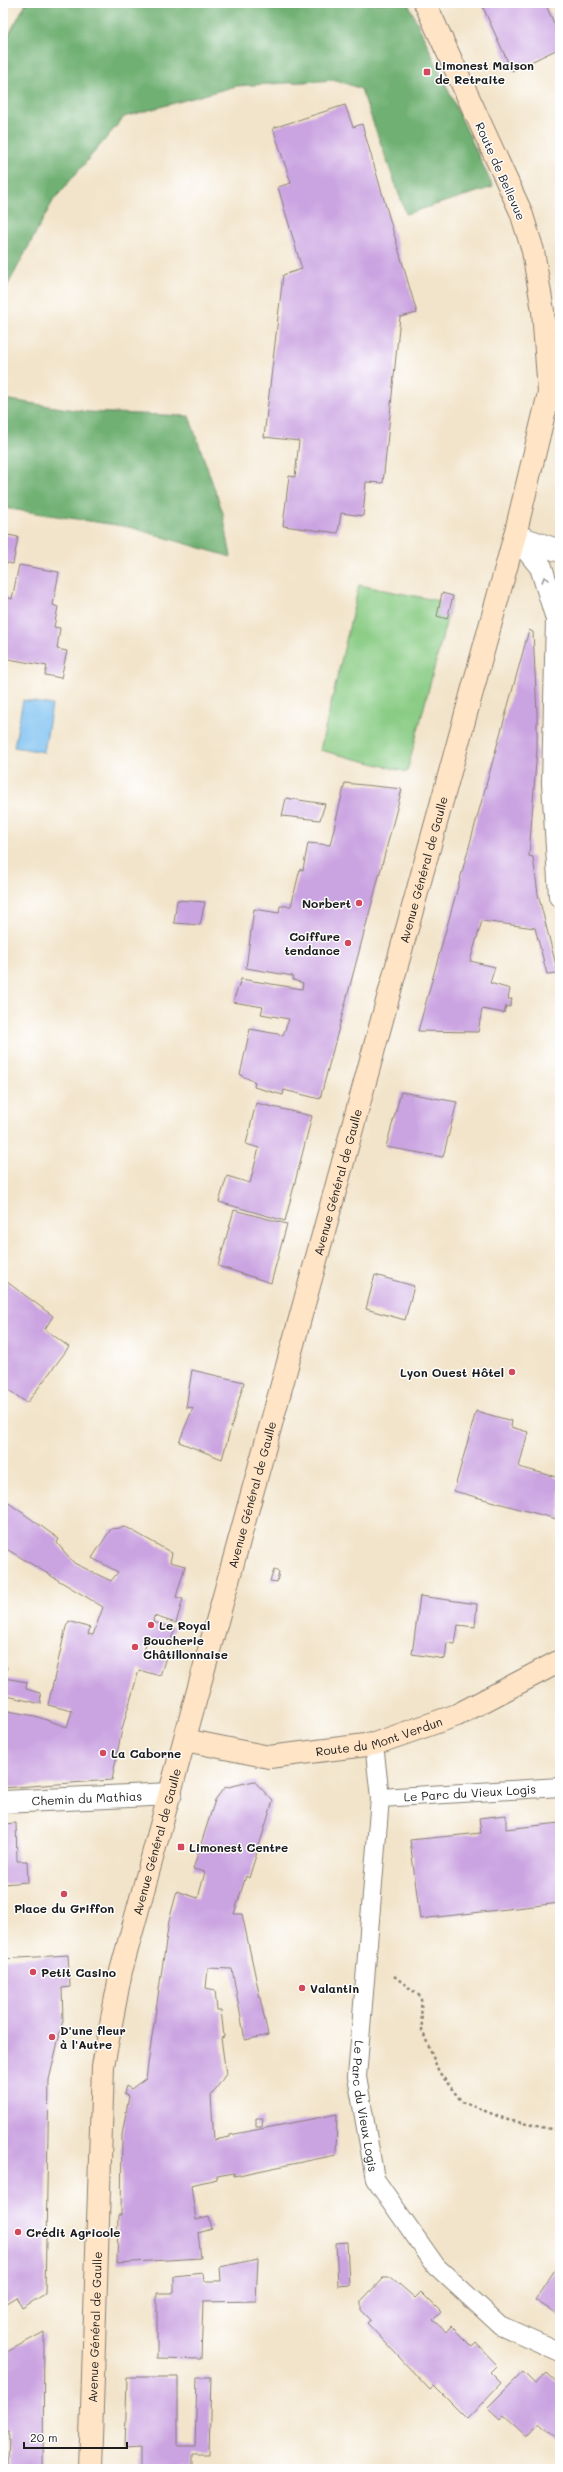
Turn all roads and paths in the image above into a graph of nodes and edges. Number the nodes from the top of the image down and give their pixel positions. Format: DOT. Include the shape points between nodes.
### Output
graph roads {
  1 [pos="425,3"];
  2 [pos="515,535"];
  3 [pos="560,551"];
  4 [pos="560,896"];
  5 [pos="560,1661"];
  6 [pos="185,1740"];
  7 [pos="374,1744"];
  8 [pos="560,1787"];
  9 [pos="171,1794"];
  10 [pos="380,1798"];
  11 [pos="3,1802"];
  12 [pos="366,1955"];
  13 [pos="560,2131"];
  14 [pos="560,2352"];
  15 [pos="90,2469"];
  1 -- 2 [label="main road, Route de Bellevue" via="521,212 533,251 544,311 549,393"];
  2 -- 3 [label="street"];
  4 -- 2 [label="street, one-way" via="553,782 557,619 541,567"];
  2 -- 6 [label="main road, Avenue Général de Gaulle" via="330,1201"];
  5 -- 7 [label="main road, Route du Mont Verdun" via="457,1715"];
  6 -- 7 [label="main road, Route du Mont Verdun" via="269,1757"];
  6 -- 9 [label="main road, Avenue Général de Gaulle"];
  7 -- 10 [label="lane, Le Parc du Vieux Logis"];
  8 -- 10 [label="lane, Le Parc du Vieux Logis"];
  9 -- 11 [label="street, Chemin du Mathias"];
  9 -- 15 [label="main road, Avenue Général de Gaulle" via="128,1942 102,2066"];
  10 -- 12 [label="lane, Le Parc du Vieux Logis"];
  12 -- 13 [label="path" via="421,1996 422,2030 439,2072 462,2102 508,2120"];
  12 -- 14 [label="lane, Le Parc du Vieux Logis" via="357,2077 375,2179 436,2266 500,2325"];
}
